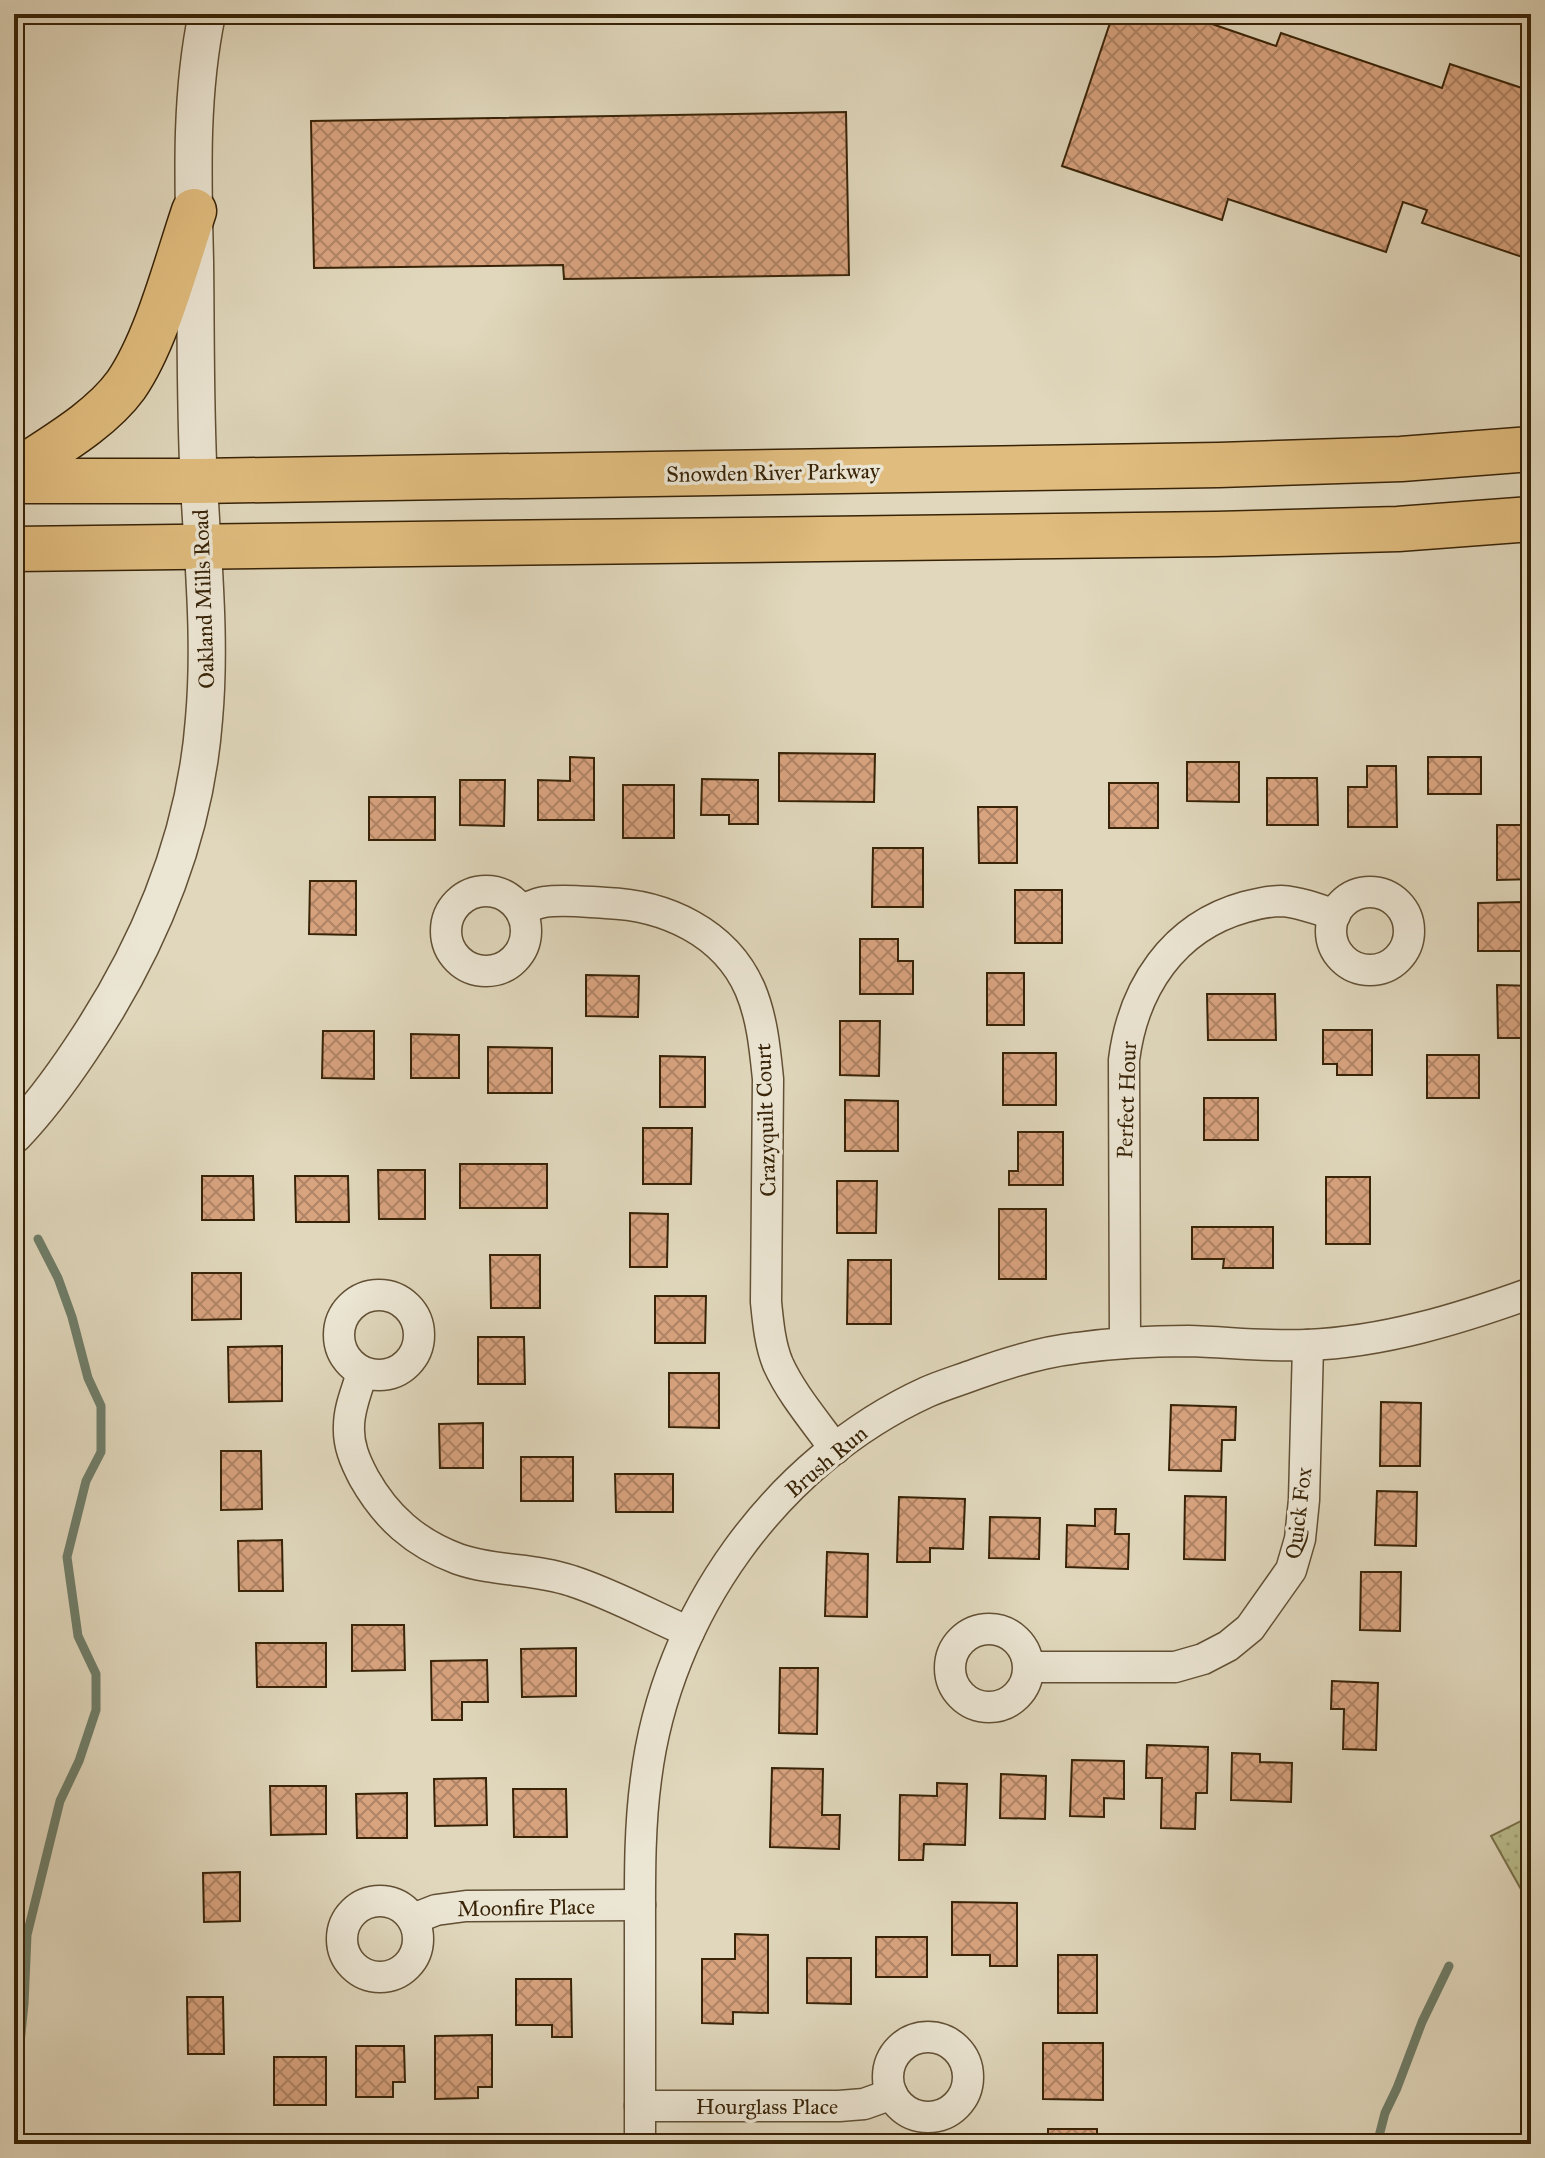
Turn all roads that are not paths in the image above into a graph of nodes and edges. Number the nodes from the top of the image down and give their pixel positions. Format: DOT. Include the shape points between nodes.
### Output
graph roads {
  1 [pos="207,14"];
  2 [pos="194,211"];
  3 [pos="1531,449"];
  4 [pos="14,473"];
  5 [pos="14,481"];
  6 [pos="199,481"];
  7 [pos="1531,519"];
  8 [pos="202,547"];
  9 [pos="14,549"];
  10 [pos="521,910"];
  11 [pos="1335,915"];
  12 [pos="14,1135"];
  13 [pos="1531,1293"];
  14 [pos="1125,1343"];
  15 [pos="1308,1345"];
  16 [pos="362,1373"];
  17 [pos="835,1449"];
  18 [pos="689,1632"];
  19 [pos="1029,1667"];
  20 [pos="640,1905"];
  21 [pos="413,1919"];
  22 [pos="892,2094"];
  23 [pos="640,2106"];
  24 [pos="640,2144"];
  1 -- 2 [label="street, Oakland Mills Road" via="193,120"];
  2 -- 4 [label="main road" via="155,326 125,387 76,431"];
  2 -- 6 [label="street, Oakland Mills Road"];
  3 -- 6 [label="main road, Snowden River Parkway" via="1219,465"];
  5 -- 6 [label="main road, Snowden River Parkway"];
  6 -- 8 [label="street, Oakland Mills Road"];
  7 -- 8 [label="main road" via="1216,534"];
  8 -- 9 [label="main road"];
  8 -- 12 [label="street, Oakland Mills Road" via="208,657 204,722 175,866 109,1008 67,1071"];
  10 -- 17 [label="street, Crazyquilt Court" via="544,902 570,902 657,911 704,933 739,969 759,1017 768,1079 769,1332 777,1363"];
  11 -- 14 [label="street, Perfect Hour" via="1281,901 1227,912 1181,940 1137,1005 1124,1060"];
  13 -- 15 [label="street, Brush Run" via="1391,1335"];
  14 -- 15 [label="street, Brush Run"];
  14 -- 17 [label="street, Brush Run" via="1019,1359 939,1387"];
  15 -- 19 [label="street, Quick Fox" via="1300,1539 1291,1570 1250,1628 1228,1646 1175,1667"];
  16 -- 18 [label="street" via="351,1407 350,1448 375,1498 397,1524 458,1559 570,1580"];
  17 -- 18 [label="street, Brush Run" via="763,1516 737,1548"];
  18 -- 20 [label="street, Brush Run" via="665,1692 646,1778"];
  20 -- 21 [label="street, Moonfire Place" via="466,1906"];
  20 -- 23 [label="street, Brush Run"];
  22 -- 23 [label="street, Hourglass Place" via="839,2106"];
  23 -- 24 [label="street, Brush Run"];
}
